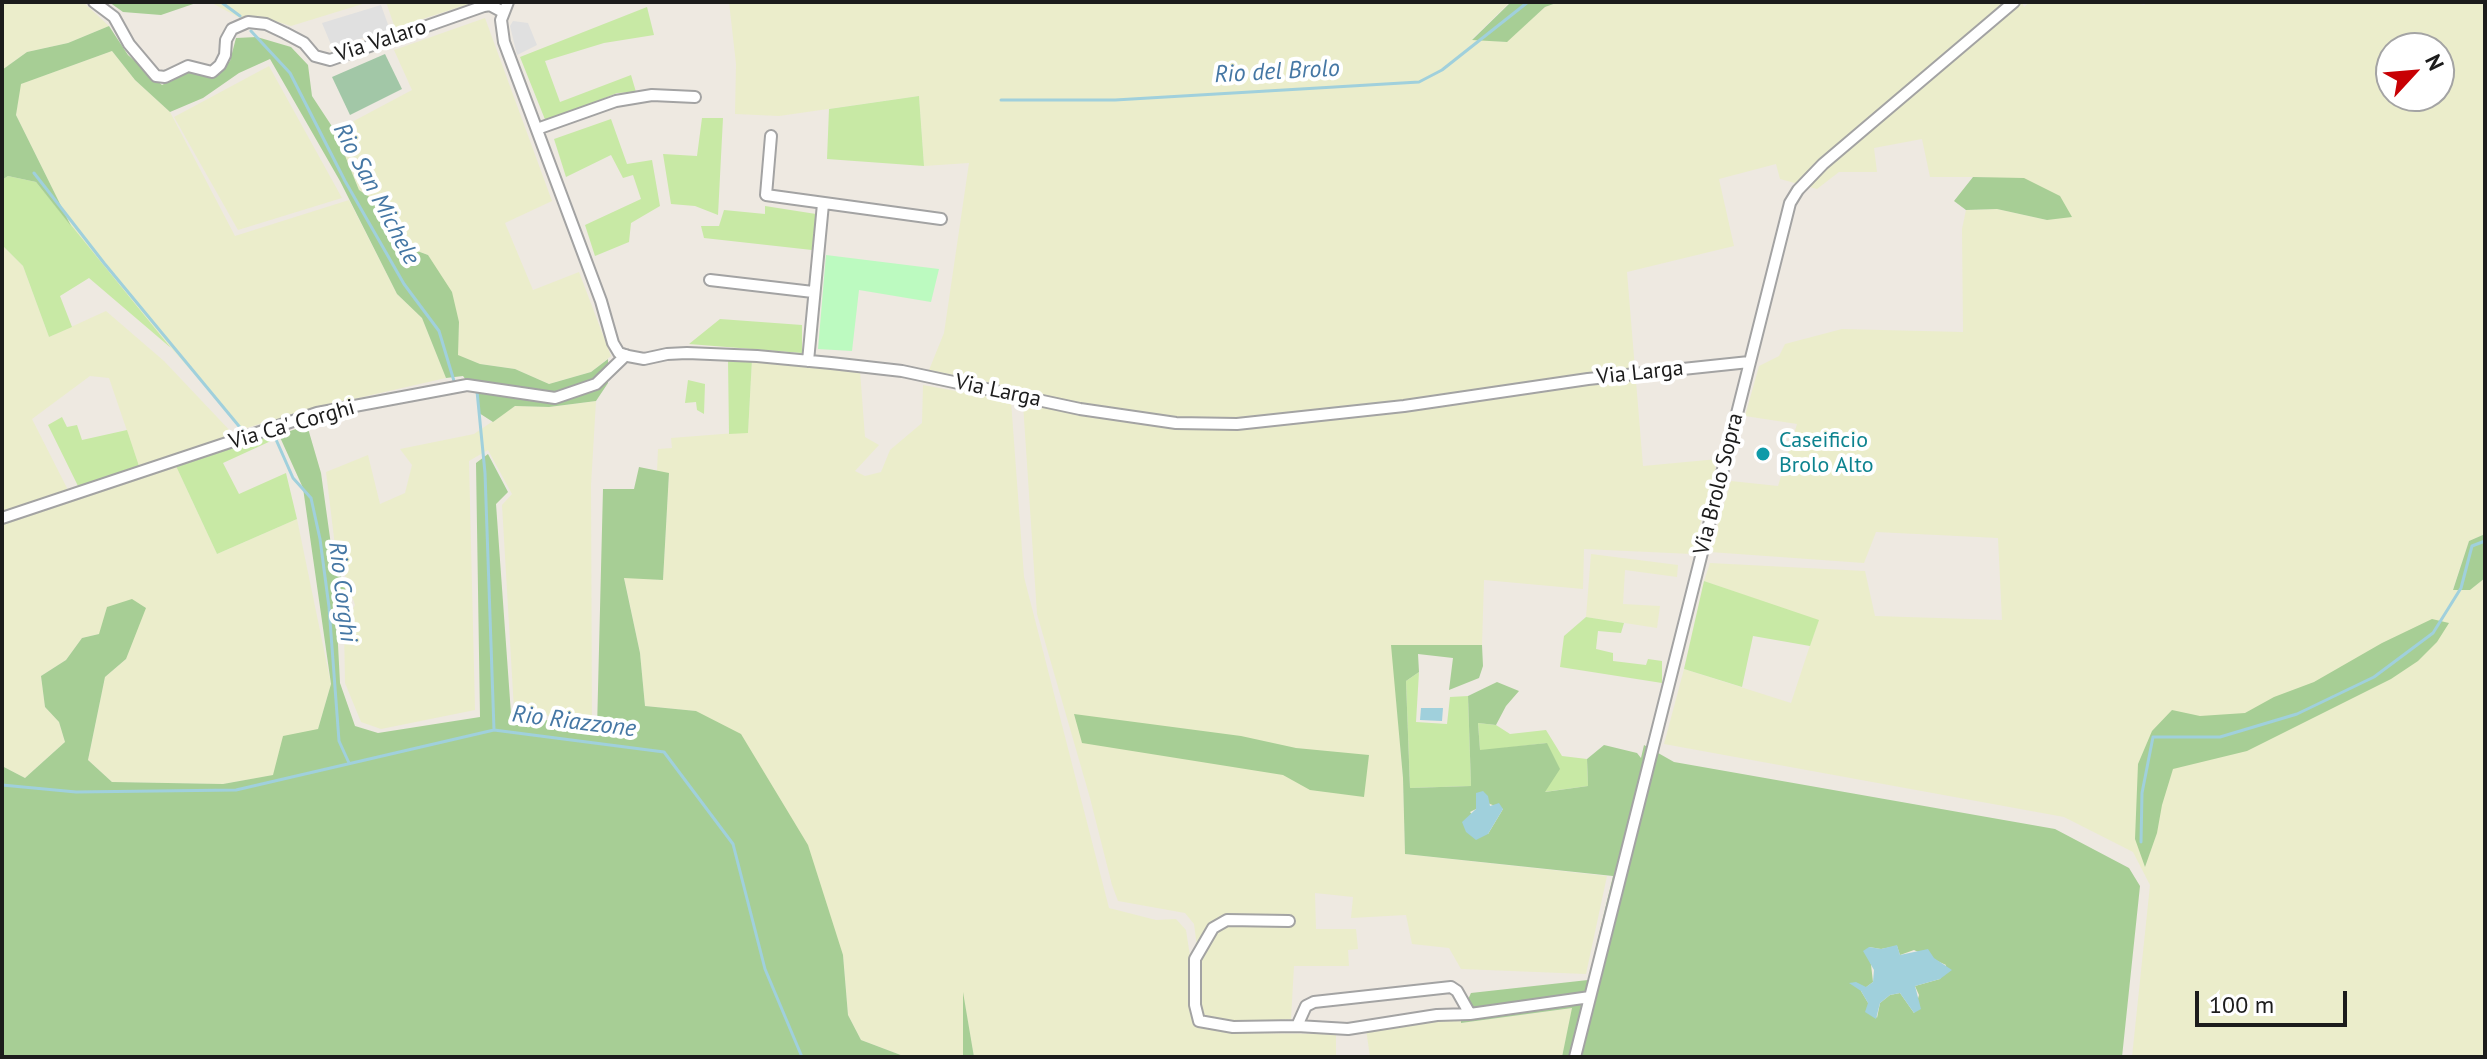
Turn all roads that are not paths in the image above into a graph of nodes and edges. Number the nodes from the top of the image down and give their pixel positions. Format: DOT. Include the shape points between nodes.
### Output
graph roads {
  1 [pos="94,2"];
  2 [pos="2014,2"];
  3 [pos="506,7"];
  4 [pos="695,97"];
  5 [pos="537,129"];
  6 [pos="771,136"];
  7 [pos="823,204"];
  8 [pos="941,219"];
  9 [pos="710,280"];
  10 [pos="813,292"];
  11 [pos="626,355"];
  12 [pos="808,361"];
  13 [pos="1749,362"];
  14 [pos="2,518"];
  15 [pos="1289,921"];
  16 [pos="1590,997"];
  17 [pos="1470,1014"];
  18 [pos="1297,1026"];
  19 [pos="1575,1057"];
  1 -- 3 [label="street, Via Valaro" via="114,17 156,76 165,77 188,66 212,72 220,65 232,29 248,22 266,24 330,60 484,6"];
  2 -- 13 [label="street, Via Brolo Sopra" via="1798,190"];
  3 -- 5 [label="street" via="504,42"];
  4 -- 5 [label="street" via="652,95 616,101"];
  5 -- 11 [label="street" via="613,343"];
  6 -- 7 [label="street" via="766,195"];
  7 -- 8 [label="street"];
  7 -- 10 [label="street"];
  9 -- 10 [label="street"];
  10 -- 12 [label="street"];
  11 -- 12 [label="street, Via Larga"];
  11 -- 14 [label="street, Via Ca' Corghi" via="596,384 555,398 467,385 317,413"];
  12 -- 13 [label="street, Via Larga" via="902,371 1080,409 1176,423 1237,424"];
  13 -- 16 [label="street, Via Brolo Sopra"];
  15 -- 18 [label="street" via="1227,920 1213,928 1195,959 1195,1005 1199,1021 1233,1027"];
  16 -- 17 [label="street"];
  16 -- 19 [label="street, Via Brolo Sopra"];
  17 -- 18 [label="street" via="1348,1029"];
  17 -- 18 [label="street" via="1451,987 1314,1002 1306,1006"];
}
